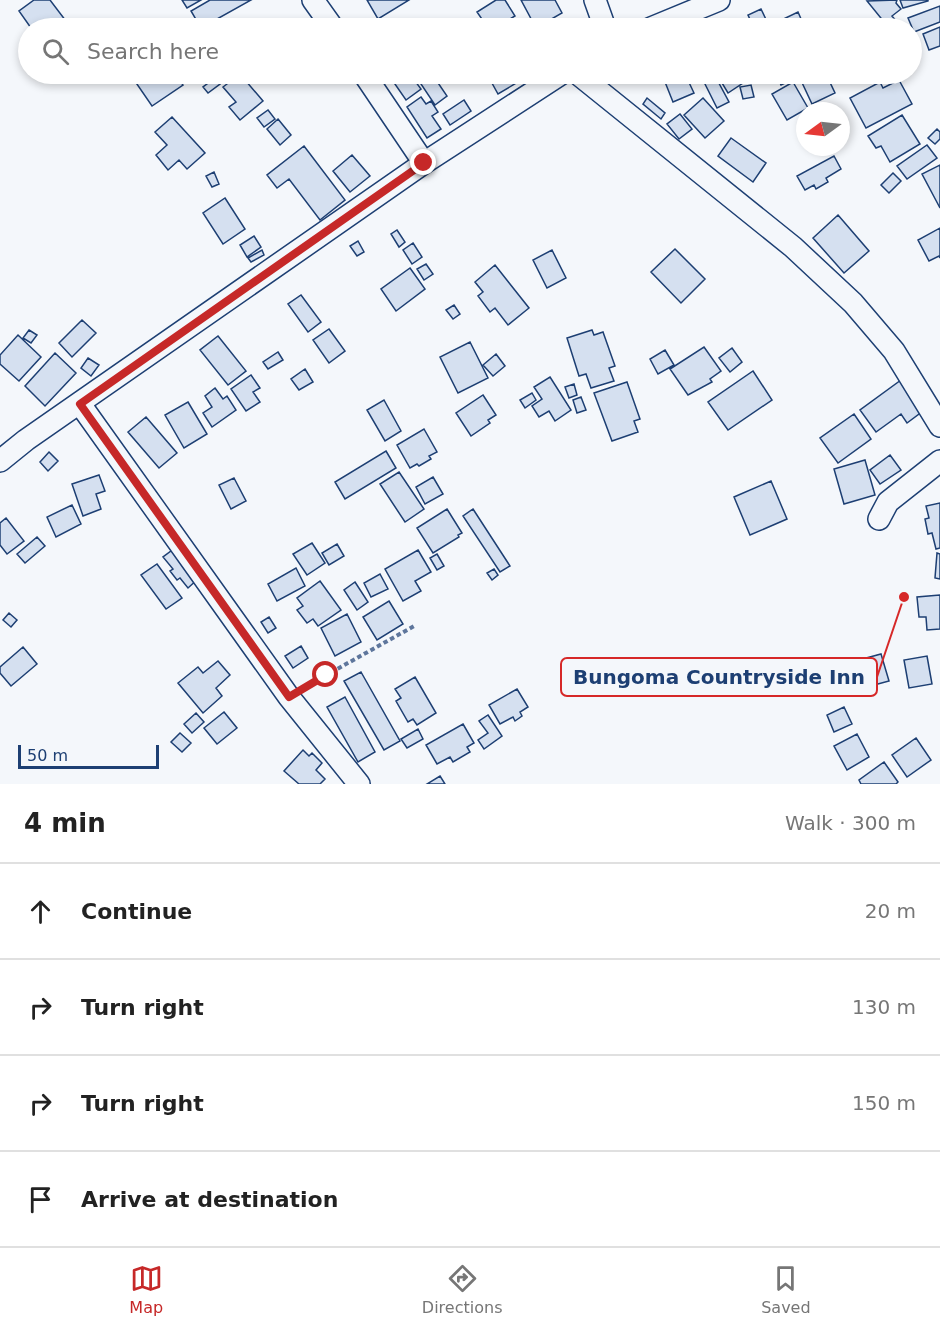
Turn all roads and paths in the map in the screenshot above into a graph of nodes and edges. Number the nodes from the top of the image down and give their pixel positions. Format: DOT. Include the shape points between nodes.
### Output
graph roads {
  1 [pos="313,0"];
  2 [pos="595,0"];
  3 [pos="719,0"];
  4 [pos="326,18"];
  5 [pos="601,18"];
  6 [pos="675,18"];
  7 [pos="371,84"];
  8 [pos="546,84"];
  9 [pos="590,84"];
  10 [pos="424,163"];
  11 [pos="80,404"];
  12 [pos="940,426"];
  13 [pos="0,460"];
  14 [pos="940,461"];
  15 [pos="879,519"];
  16 [pos="416,625"];
  17 [pos="289,697"];
  18 [pos="359,784"];
  1 -- 4 [label="street"];
  2 -- 5 [label="street"];
  3 -- 6 [label="street"];
  7 -- 10 [label="street"];
  8 -- 10 [label="street"];
  9 -- 12 [label="street" via="794,247 853,303 894,351"];
  10 -- 11 [label="street"];
  11 -- 13 [label="street"];
  11 -- 17 [label="street"];
  14 -- 15 [label="street" via="888,502"];
  16 -- 17 [label="path"];
  17 -- 18 [label="street"];
}
